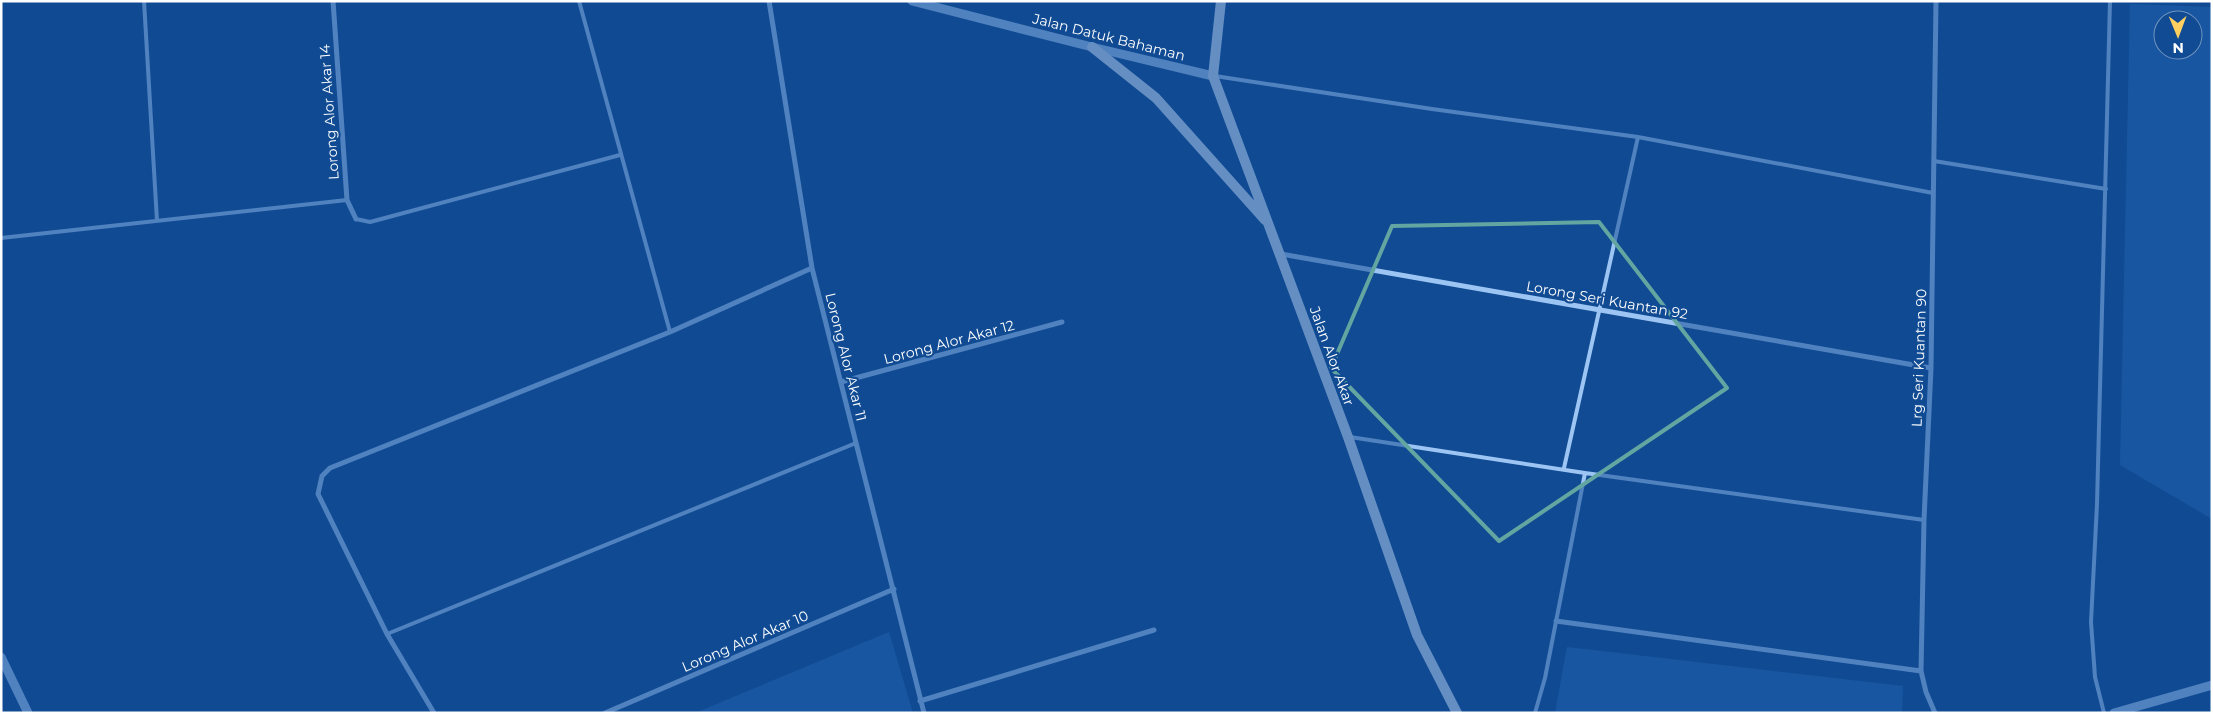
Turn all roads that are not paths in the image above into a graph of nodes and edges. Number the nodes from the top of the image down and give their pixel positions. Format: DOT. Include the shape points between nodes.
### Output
graph roads {
  1 [pos="144,1"];
  2 [pos="333,1"];
  3 [pos="579,1"];
  4 [pos="769,1"];
  5 [pos="912,1"];
  6 [pos="1221,1"];
  7 [pos="1936,1"];
  8 [pos="2110,1"];
  9 [pos="1092,47"];
  10 [pos="1214,76"];
  11 [pos="1638,137"];
  12 [pos="620,155"];
  13 [pos="1934,161"];
  14 [pos="2106,189"];
  15 [pos="1933,193"];
  16 [pos="347,200"];
  17 [pos="356,219"];
  18 [pos="157,221"];
  19 [pos="1269,225"];
  20 [pos="1,238"];
  21 [pos="1280,254"];
  22 [pos="812,268"];
  23 [pos="1600,310"];
  24 [pos="1062,322"];
  25 [pos="670,332"];
  26 [pos="1931,368"];
  27 [pos="841,382"];
  28 [pos="1348,437"];
  29 [pos="856,443"];
  30 [pos="1564,468"];
  31 [pos="1585,473"];
  32 [pos="1924,520"];
  33 [pos="894,589"];
  34 [pos="1556,621"];
  35 [pos="1154,630"];
  36 [pos="387,634"];
  37 [pos="1,657"];
  38 [pos="1921,671"];
  39 [pos="2212,686"];
  40 [pos="920,701"];
  41 [pos="28,713"];
  42 [pos="434,713"];
  43 [pos="605,713"];
  44 [pos="924,713"];
  45 [pos="1457,713"];
  46 [pos="1535,713"];
  47 [pos="1935,713"];
  48 [pos="2104,713"];
  49 [pos="2114,713"];
  1 -- 18 [label="lane"];
  2 -- 16 [label="street, Lorong Alor Akar 14"];
  3 -- 12 [label="lane"];
  4 -- 22 [label="street, Lorong Alor Akar 11"];
  5 -- 9 [label="street, Jalan Datuk Bahaman"];
  6 -- 10 [label="main road, Jalan Alor Akar"];
  7 -- 13 [label="street, Lrg Seri Kuantan 90"];
  8 -- 14 [label="lane"];
  9 -- 10 [label="street, Jalan Datuk Bahaman"];
  9 -- 19 [label="main road" via="1156,98"];
  10 -- 11 [label="lane"];
  10 -- 19 [label="main road, Jalan Alor Akar"];
  11 -- 15 [label="lane"];
  11 -- 23 [label="lane"];
  12 -- 17 [label="lane" via="370,222"];
  12 -- 25 [label="lane"];
  13 -- 14 [label="lane"];
  13 -- 15 [label="street, Lrg Seri Kuantan 90"];
  14 -- 48 [label="lane" via="2091,622 2095,677"];
  15 -- 26 [label="street, Lrg Seri Kuantan 90"];
  16 -- 17 [label="street, Lorong Alor Akar 14"];
  16 -- 18 [label="lane"];
  18 -- 20 [label="lane"];
  19 -- 21 [label="main road, Jalan Alor Akar"];
  21 -- 23 [label="street, Lorong Seri Kuantan 92"];
  21 -- 28 [label="main road, Jalan Alor Akar"];
  22 -- 25 [label="street"];
  22 -- 27 [label="street, Lorong Alor Akar 11"];
  23 -- 26 [label="street, Lorong Seri Kuantan 92"];
  23 -- 30 [label="lane"];
  24 -- 27 [label="street, Lorong Alor Akar 12"];
  25 -- 36 [label="street" via="339,464 322,476 318,494"];
  26 -- 32 [label="street, Lrg Seri Kuantan 90"];
  27 -- 29 [label="street, Lorong Alor Akar 11"];
  28 -- 30 [label="lane"];
  28 -- 45 [label="main road, Jalan Alor Akar" via="1417,635"];
  29 -- 33 [label="street, Lorong Alor Akar 11"];
  29 -- 36 [label="lane"];
  30 -- 31 [label="lane"];
  31 -- 32 [label="lane"];
  31 -- 34 [label="lane"];
  32 -- 38 [label="street, Lrg Seri Kuantan 90"];
  33 -- 40 [label="street, Lorong Alor Akar 11"];
  33 -- 43 [label="street, Lorong Alor Akar 10"];
  34 -- 38 [label="street"];
  34 -- 46 [label="lane"];
  35 -- 40 [label="street"];
  36 -- 42 [label="street"];
  37 -- 41 [label="street"];
  38 -- 47 [label="street, Lrg Seri Kuantan 90"];
  39 -- 49 [label="street"];
  40 -- 44 [label="street, Lorong Alor Akar 11"];
}
